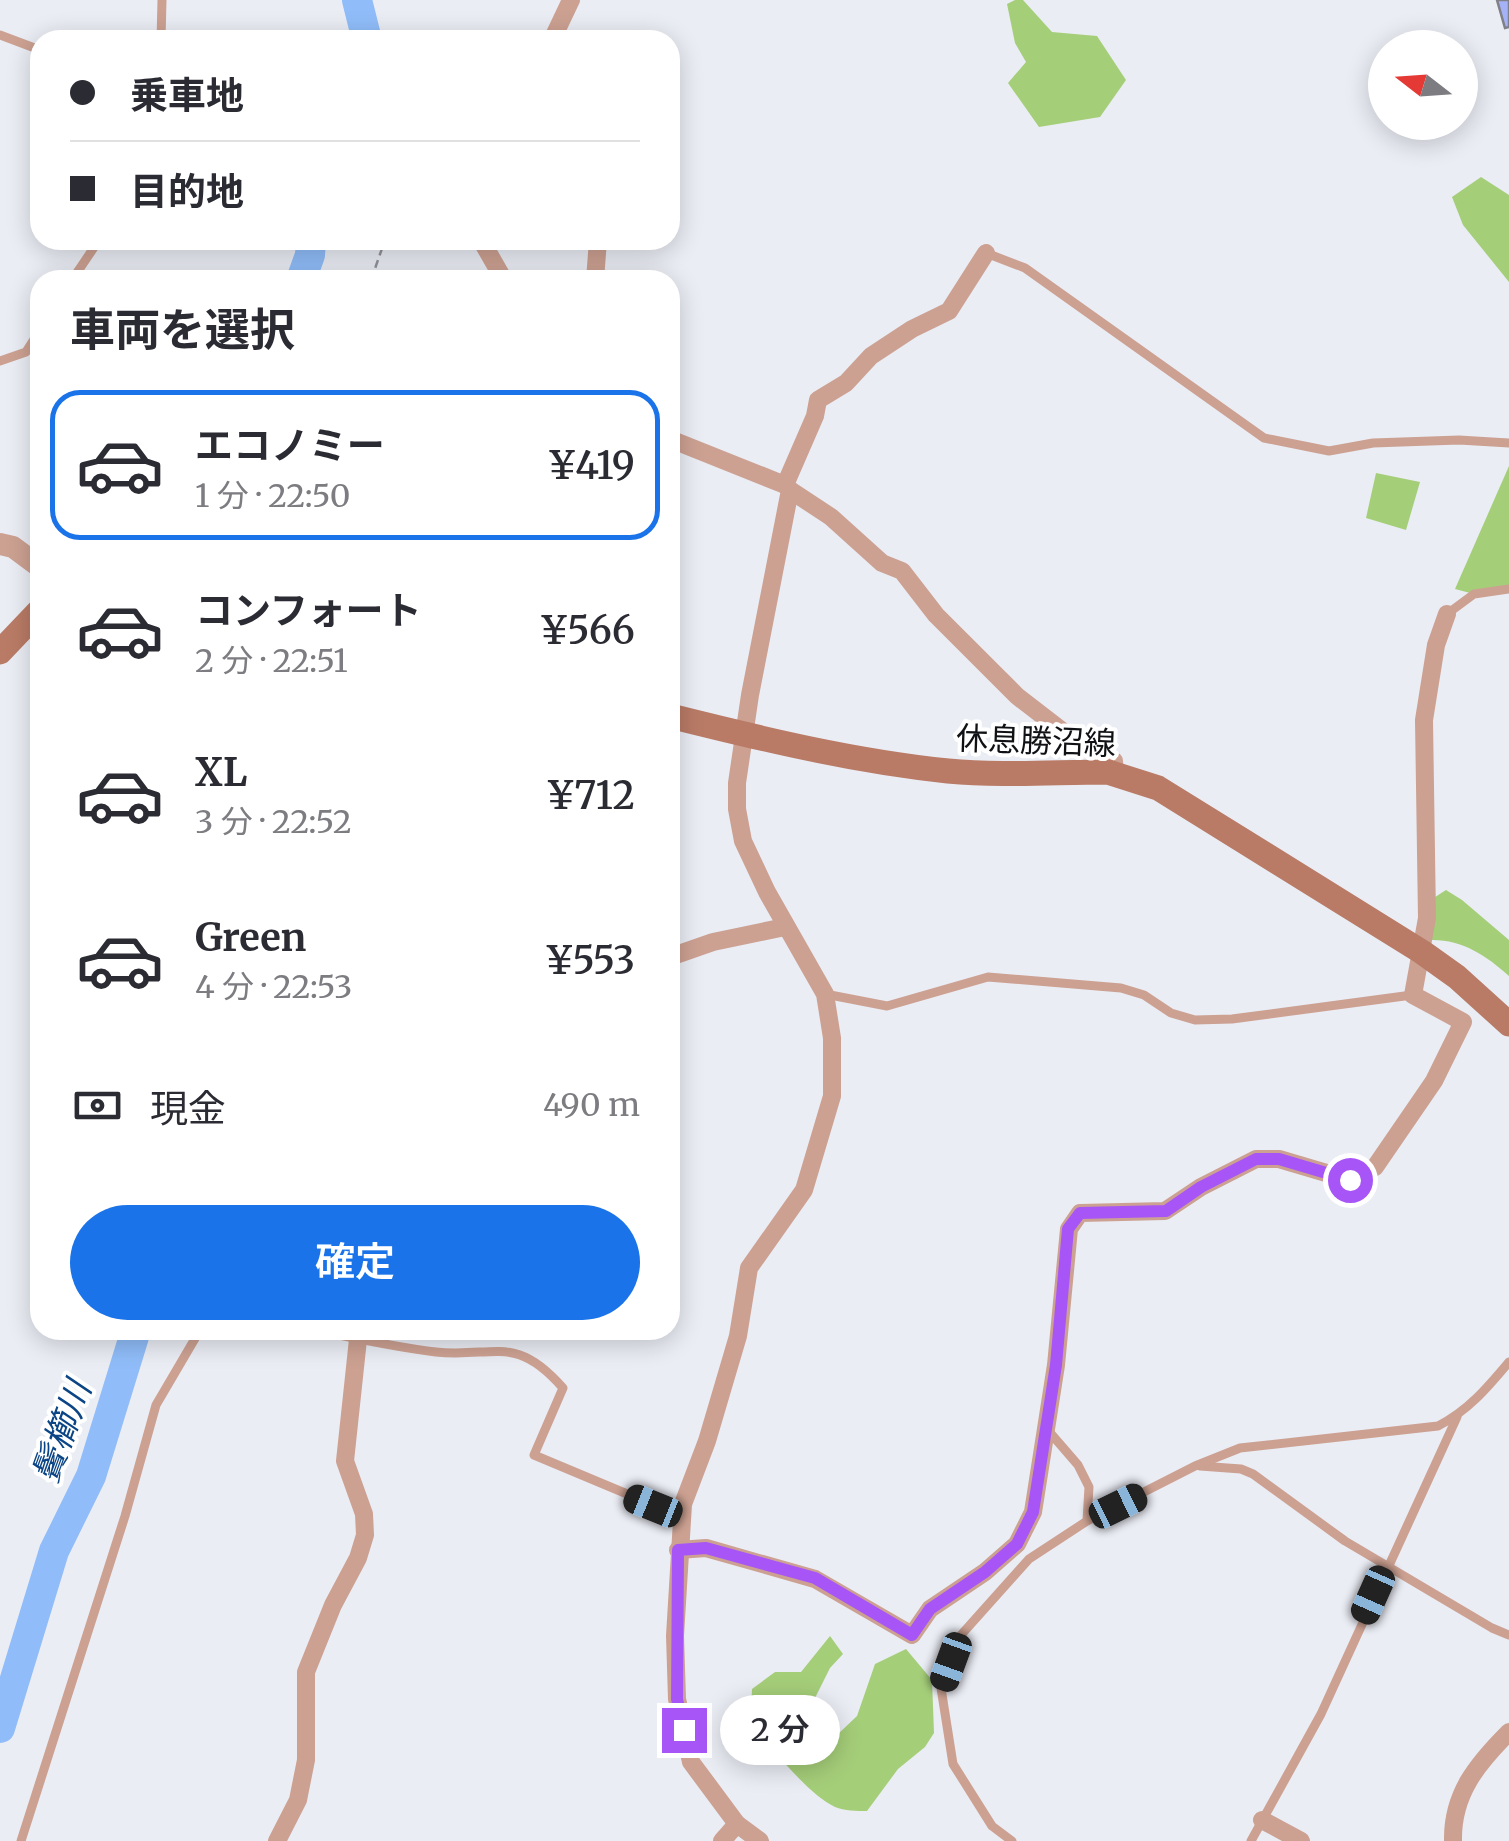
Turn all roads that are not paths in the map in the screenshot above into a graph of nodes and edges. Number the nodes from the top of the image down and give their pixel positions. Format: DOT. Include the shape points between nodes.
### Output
graph roads {
  1 [pos="162,0"];
  2 [pos="571,0"];
  3 [pos="162,30"];
  4 [pos="557,30"];
  5 [pos="0,35"];
  6 [pos="30,46"];
  7 [pos="986,252"];
  8 [pos="30,346"];
  9 [pos="0,360"];
  10 [pos="680,443"];
  11 [pos="1509,443"];
  12 [pos="788,488"];
  13 [pos="0,544"];
  14 [pos="30,560"];
  15 [pos="1509,588"];
  16 [pos="1447,614"];
  17 [pos="30,620"];
  18 [pos="0,652"];
  19 [pos="680,719"];
  20 [pos="744,735"];
  21 [pos="1115,773"];
  22 [pos="785,927"];
  23 [pos="1422,952"];
  24 [pos="680,954"];
  25 [pos="825,994"];
  26 [pos="1413,995"];
  27 [pos="1509,1024"];
  28 [pos="194,1340"];
  29 [pos="357,1340"];
  30 [pos="385,1340"];
  31 [pos="1509,1362"];
  32 [pos="1457,1417"];
  33 [pos="1046,1428"];
  34 [pos="1195,1466"];
  35 [pos="683,1518"];
  36 [pos="1087,1521"];
  37 [pos="678,1550"];
  38 [pos="1388,1567"];
  39 [pos="1509,1635"];
  40 [pos="1509,1732"];
  41 [pos="1262,1820"];
  42 [pos="737,1824"];
  43 [pos="21,1841"];
  44 [pos="277,1841"];
  45 [pos="722,1841"];
  46 [pos="760,1841"];
  47 [pos="1012,1841"];
  48 [pos="1250,1841"];
  49 [pos="1301,1841"];
  50 [pos="1453,1841"];
  1 -- 3 [label="lane"];
  2 -- 4 [label="street"];
  5 -- 6 [label="lane"];
  7 -- 11 [label="lane" via="1025,268 1264,438 1329,451 1373,443"];
  7 -- 12 [label="street" via="949,311 871,356 818,400"];
  8 -- 9 [label="lane"];
  10 -- 12 [label="street"];
  12 -- 20 [label="street"];
  12 -- 21 [label="street" via="882,563 902,570 999,680 1074,740 1114,760"];
  13 -- 14 [label="street"];
  15 -- 16 [label="lane" via="1474,594"];
  16 -- 23 [label="street" via="1424,720 1428,857"];
  17 -- 18 [label="main road"];
  19 -- 20 [label="main road, 休息勝沼線"];
  20 -- 21 [label="main road, 休息勝沼線" via="951,771"];
  20 -- 22 [label="street" via="737,809 743,840"];
  21 -- 23 [label="main road, 休息勝沼線" via="1158,788"];
  22 -- 24 [label="street"];
  22 -- 25 [label="street"];
  23 -- 26 [label="street"];
  23 -- 27 [label="main road, 休息勝沼線"];
  25 -- 26 [label="lane" via="888,1006 1005,978 1121,988 1196,1020"];
  25 -- 35 [label="street" via="832,1096 824,1131 804,1190 749,1268 738,1336"];
  26 -- 33 [label="street" via="1463,1022 1434,1081 1376,1167 1350,1180 1279,1159 1256,1159 1166,1211 1080,1213 1068,1229"];
  28 -- 43 [label="lane" via="156,1405"];
  29 -- 44 [label="street" via="345,1461 365,1536 306,1672 306,1760 298,1800"];
  30 -- 35 [label="lane" via="440,1352 494,1349 526,1356 563,1388 534,1455"];
  31 -- 32 [label="lane"];
  32 -- 34 [label="lane" via="1393,1434 1240,1448"];
  32 -- 38 [label="lane"];
  33 -- 36 [label="lane" via="1089,1487"];
  33 -- 37 [label="street" via="1033,1512 1017,1544 930,1609 912,1635 815,1578 706,1548"];
  34 -- 36 [label="lane"];
  34 -- 38 [label="lane" via="1253,1474"];
  35 -- 37 [label="street"];
  36 -- 47 [label="lane" via="1029,1559 961,1635 941,1688 952,1764 992,1826"];
  37 -- 42 [label="street" via="677,1699 691,1762"];
  38 -- 39 [label="lane"];
  38 -- 41 [label="lane"];
  40 -- 50 [label="street" via="1477,1764 1460,1795"];
  41 -- 48 [label="lane"];
  41 -- 49 [label="street"];
  42 -- 45 [label="street"];
  42 -- 46 [label="street"];
}
